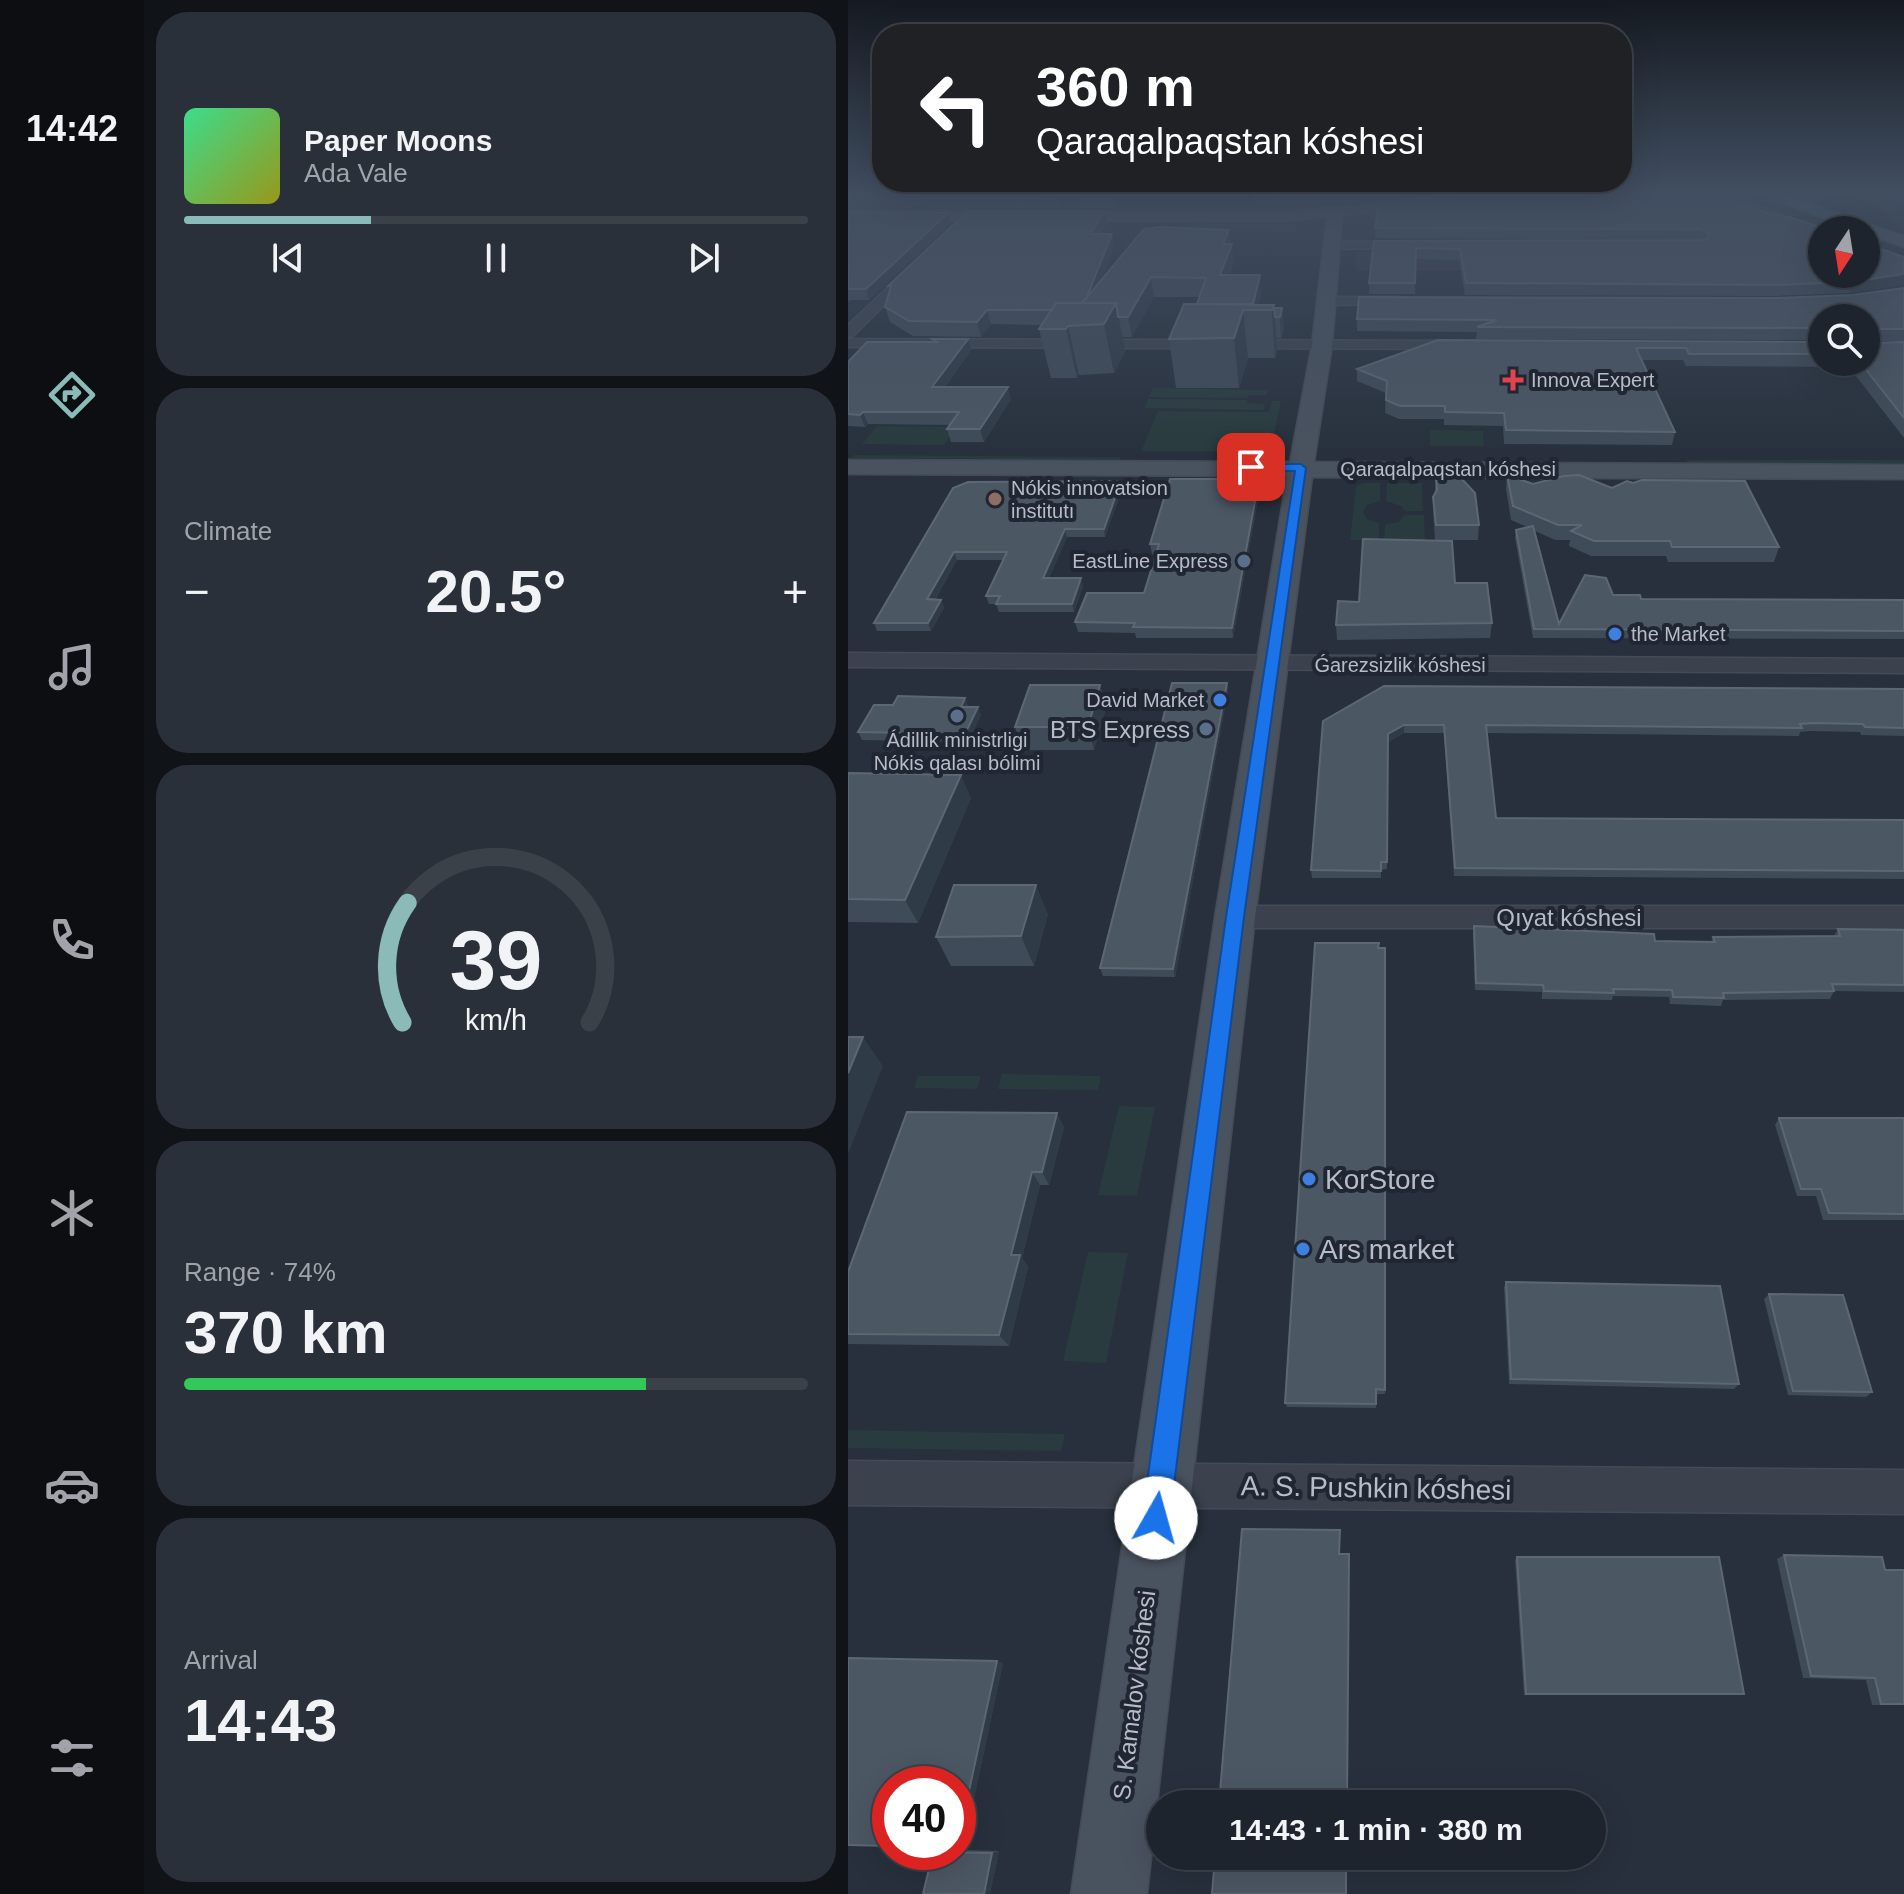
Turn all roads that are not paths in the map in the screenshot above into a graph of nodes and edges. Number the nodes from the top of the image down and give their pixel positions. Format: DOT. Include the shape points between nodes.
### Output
graph roads {
  1 [pos="904,279"];
  2 [pos="1329,279"];
  3 [pos="1327,301"];
  4 [pos="1415,301"];
  5 [pos="848,333"];
  6 [pos="848,343"];
  7 [pos="1322,345"];
  8 [pos="1482,346"];
  9 [pos="848,467"];
  10 [pos="1301,468"];
  11 [pos="1904,472"];
  12 [pos="848,660"];
  13 [pos="1272,665"];
  14 [pos="1904,666"];
  15 [pos="1235,917"];
  16 [pos="1904,917"];
  17 [pos="848,1483"];
  18 [pos="1160,1487"];
  19 [pos="1904,1492"];
  20 [pos="1109,1894"];
  1 -- 5 [label="street"];
  2 -- 3 [label="street, S. Kamalov kóshesi"];
  3 -- 4 [label="street"];
  3 -- 7 [label="street, S. Kamalov kóshesi"];
  6 -- 7 [label="street"];
  7 -- 8 [label="street"];
  7 -- 10 [label="street, S. Kamalov kóshesi"];
  9 -- 10 [label="street, Qaraqalpaqstan kóshesi"];
  10 -- 11 [label="street, Qaraqalpaqstan kóshesi"];
  10 -- 13 [label="street, S. Kamalov kóshesi"];
  12 -- 13 [label="street, Ǵarezsizlik kóshesi"];
  13 -- 14 [label="street, Ǵarezsizlik kóshesi"];
  13 -- 15 [label="street, S. Kamalov kóshesi"];
  15 -- 16 [label="street, Qıyat kóshesi"];
  15 -- 18 [label="street, S. Kamalov kóshesi"];
  17 -- 18 [label="street, A. S. Pushkin kóshesi"];
  18 -- 19 [label="street, A. S. Pushkin kóshesi"];
  18 -- 20 [label="street, S. Kamalov kóshesi"];
}
